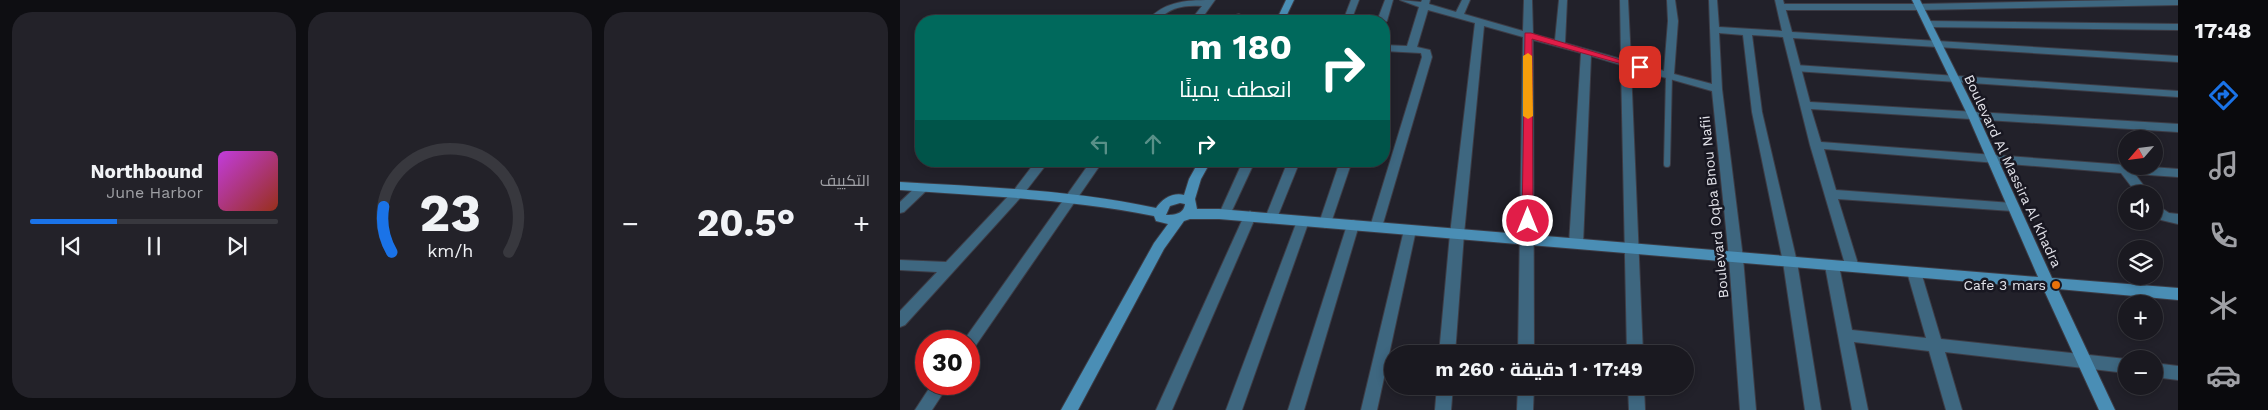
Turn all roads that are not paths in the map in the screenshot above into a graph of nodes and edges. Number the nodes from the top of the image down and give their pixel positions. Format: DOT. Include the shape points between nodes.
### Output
graph roads {
  1 [pos="1290,0"];
  2 [pos="1355,0"];
  3 [pos="1389,0"];
  4 [pos="1404,0"];
  5 [pos="1466,0"];
  6 [pos="1528,0"];
  7 [pos="1563,0"];
  8 [pos="1624,0"];
  9 [pos="1671,0"];
  10 [pos="1712,0"];
  11 [pos="1209,2"];
  12 [pos="2178,2"];
  13 [pos="1425,3"];
  14 [pos="1780,4"];
  15 [pos="1918,4"];
  16 [pos="1157,15"];
  17 [pos="1199,15"];
  18 [pos="1283,15"];
  19 [pos="1349,15"];
  20 [pos="1384,15"];
  21 [pos="1460,16"];
  22 [pos="1480,22"];
  23 [pos="1928,24"];
  24 [pos="2178,27"];
  25 [pos="1714,30"];
  26 [pos="1747,32"];
  27 [pos="1788,34"];
  28 [pos="1528,35"];
  29 [pos="1560,44"];
  30 [pos="1938,44"];
  31 [pos="1411,49"];
  32 [pos="1390,50"];
  33 [pos="1586,52"];
  34 [pos="2178,60"];
  35 [pos="1625,63"];
  36 [pos="1795,68"];
  37 [pos="1669,75"];
  38 [pos="1954,78"];
  39 [pos="1717,89"];
  40 [pos="2178,94"];
  41 [pos="1805,106"];
  42 [pos="1973,116"];
  43 [pos="2178,128"];
  44 [pos="1816,145"];
  45 [pos="1990,158"];
  46 [pos="1667,164"];
  47 [pos="1038,167"];
  48 [pos="1093,167"];
  49 [pos="1202,167"];
  50 [pos="1246,167"];
  51 [pos="1292,167"];
  52 [pos="1344,167"];
  53 [pos="2118,168"];
  54 [pos="2163,172"];
  55 [pos="2178,173"];
  56 [pos="2130,175"];
  57 [pos="2137,185"];
  58 [pos="900,186"];
  59 [pos="922,188"];
  60 [pos="1018,194"];
  61 [pos="1831,194"];
  62 [pos="1070,199"];
  63 [pos="2012,207"];
  64 [pos="900,208"];
  65 [pos="1176,209"];
  66 [pos="1222,214"];
  67 [pos="1250,216"];
  68 [pos="2163,216"];
  69 [pos="1271,218"];
  70 [pos="2178,219"];
  71 [pos="1303,221"];
  72 [pos="1325,223"];
  73 [pos="1353,225"];
  74 [pos="1376,227"];
  75 [pos="1410,230"];
  76 [pos="1458,234"];
  77 [pos="1528,240"];
  78 [pos="1576,244"];
  79 [pos="1630,249"];
  80 [pos="1736,258"];
  81 [pos="1790,262"];
  82 [pos="900,266"];
  83 [pos="948,266"];
  84 [pos="1832,266"];
  85 [pos="1852,267"];
  86 [pos="1914,272"];
  87 [pos="2048,283"];
  88 [pos="2178,294"];
  89 [pos="900,321"];
  90 [pos="979,330"];
  91 [pos="1845,334"];
  92 [pos="1935,344"];
  93 [pos="1448,345"];
  94 [pos="1526,345"];
  95 [pos="1635,345"];
  96 [pos="2084,360"];
  97 [pos="2118,365"];
  98 [pos="2163,371"];
  99 [pos="2178,373"];
  100 [pos="933,395"];
  101 [pos="1444,395"];
  102 [pos="1526,395"];
  103 [pos="1636,395"];
  104 [pos="922,410"];
  105 [pos="1069,410"];
  106 [pos="1164,410"];
  107 [pos="1234,410"];
  108 [pos="1296,410"];
  109 [pos="1369,410"];
  110 [pos="1443,410"];
  111 [pos="1526,410"];
  112 [pos="1637,410"];
  113 [pos="1748,410"];
  114 [pos="1813,410"];
  115 [pos="1860,410"];
  116 [pos="1954,410"];
  117 [pos="2107,410"];
  1 -- 18 [label="street"];
  2 -- 19 [label="street"];
  3 -- 20 [label="street"];
  4 -- 13 [label="street"];
  5 -- 21 [label="street"];
  6 -- 28 [label="street"];
  7 -- 29 [label="street"];
  8 -- 35 [label="street"];
  9 -- 37 [label="street" via="1673,21"];
  10 -- 25 [label="street, Boulevard Oqba Bnou Nafii"];
  11 -- 16 [label="street" via="1176,3"];
  11 -- 17 [label="street"];
  12 -- 15 [label="lane"];
  13 -- 21 [label="street"];
  13 -- 31 [label="street"];
  14 -- 15 [label="lane"];
  14 -- 27 [label="street"];
  15 -- 23 [label="street, Boulevard Al Massira Al Khadra"];
  21 -- 22 [label="street"];
  22 -- 28 [label="street"];
  22 -- 76 [label="street"];
  23 -- 24 [label="lane"];
  23 -- 30 [label="street, Boulevard Al Massira Al Khadra"];
  25 -- 26 [label="street"];
  25 -- 39 [label="street, Boulevard Oqba Bnou Nafii"];
  26 -- 27 [label="street"];
  26 -- 81 [label="street" via="1757,112"];
  27 -- 30 [label="street"];
  27 -- 36 [label="street"];
  28 -- 29 [label="street"];
  28 -- 77 [label="street"];
  29 -- 33 [label="street"];
  30 -- 34 [label="street"];
  30 -- 38 [label="street, Boulevard Al Massira Al Khadra"];
  31 -- 32 [label="street"];
  31 -- 74 [label="street" via="1426,51 1427,57"];
  33 -- 35 [label="street"];
  33 -- 78 [label="street"];
  35 -- 37 [label="street"];
  35 -- 79 [label="street"];
  36 -- 38 [label="lane"];
  36 -- 41 [label="street"];
  37 -- 39 [label="street"];
  37 -- 46 [label="lane"];
  38 -- 40 [label="lane"];
  38 -- 42 [label="street, Boulevard Al Massira Al Khadra"];
  39 -- 80 [label="street, Boulevard Oqba Bnou Nafii"];
  41 -- 42 [label="street"];
  41 -- 44 [label="street"];
  42 -- 43 [label="street"];
  42 -- 45 [label="street, Boulevard Al Massira Al Khadra"];
  44 -- 45 [label="street"];
  44 -- 61 [label="street"];
  45 -- 53 [label="street"];
  45 -- 63 [label="street, Boulevard Al Massira Al Khadra"];
  47 -- 60 [label="street"];
  48 -- 62 [label="street"];
  49 -- 65 [label="street"];
  50 -- 66 [label="street"];
  51 -- 69 [label="street"];
  52 -- 72 [label="street"];
  54 -- 55 [label="street"];
  56 -- 57 [label="street"];
  58 -- 59 [label="street"];
  59 -- 60 [label="street"];
  59 -- 64 [label="street"];
  60 -- 62 [label="street"];
  60 -- 83 [label="street"];
  61 -- 63 [label="street"];
  61 -- 85 [label="street"];
  62 -- 65 [label="street"];
  62 -- 90 [label="street"];
  63 -- 87 [label="street, Boulevard Al Massira Al Khadra"];
  65 -- 66 [label="street"];
  65 -- 105 [label="street"];
  66 -- 67 [label="street"];
  67 -- 69 [label="street"];
  67 -- 106 [label="street"];
  68 -- 70 [label="street"];
  69 -- 71 [label="street"];
  71 -- 72 [label="street"];
  71 -- 107 [label="street"];
  72 -- 73 [label="street"];
  73 -- 74 [label="street"];
  73 -- 108 [label="street"];
  74 -- 75 [label="street"];
  75 -- 76 [label="street"];
  75 -- 109 [label="street"];
  76 -- 77 [label="street"];
  76 -- 93 [label="street"];
  77 -- 78 [label="street"];
  77 -- 94 [label="street"];
  78 -- 79 [label="street"];
  79 -- 80 [label="street"];
  79 -- 95 [label="street"];
  80 -- 81 [label="street"];
  80 -- 113 [label="street, Boulevard Oqba Bnou Nafii"];
  81 -- 84 [label="street"];
  81 -- 114 [label="street"];
  82 -- 83 [label="street"];
  83 -- 89 [label="street"];
  84 -- 85 [label="street"];
  84 -- 91 [label="street"];
  85 -- 86 [label="street"];
  86 -- 87 [label="street"];
  86 -- 92 [label="street"];
  87 -- 88 [label="street"];
  87 -- 96 [label="street, Boulevard Al Massira Al Khadra"];
  91 -- 92 [label="street"];
  91 -- 115 [label="street"];
  92 -- 96 [label="street"];
  92 -- 116 [label="street"];
  96 -- 97 [label="street"];
  96 -- 117 [label="street, Boulevard Al Massira Al Khadra"];
  98 -- 99 [label="street"];
  100 -- 104 [label="street"];
  101 -- 110 [label="street"];
  102 -- 111 [label="street"];
  103 -- 112 [label="street"];
}
